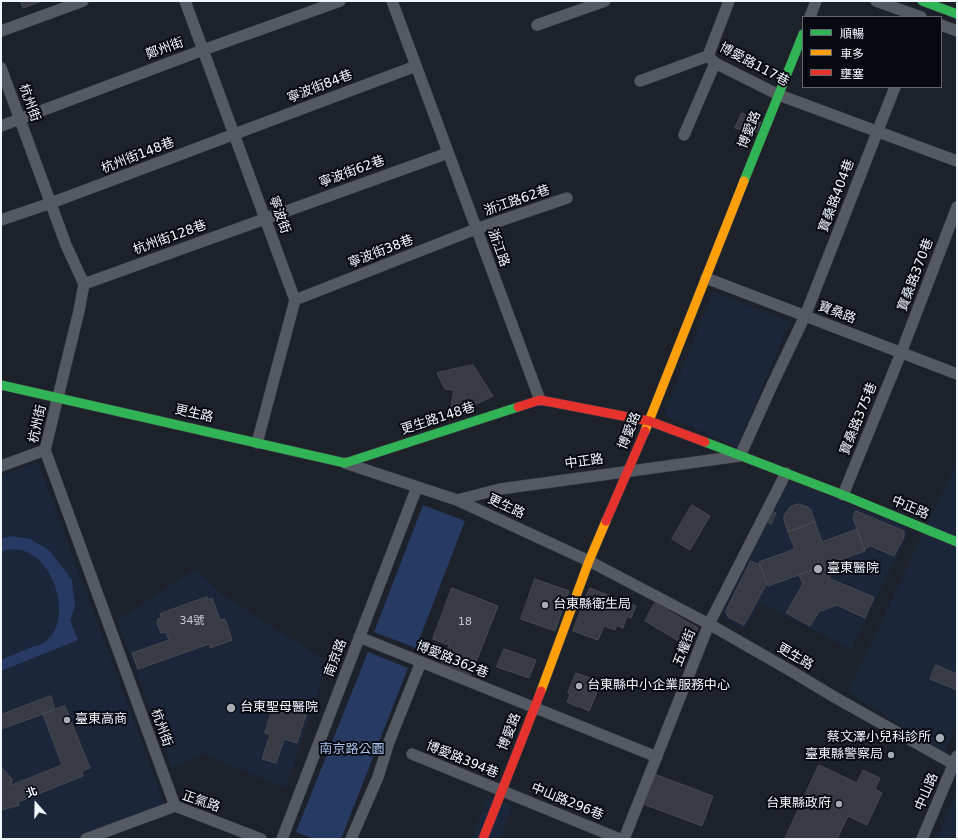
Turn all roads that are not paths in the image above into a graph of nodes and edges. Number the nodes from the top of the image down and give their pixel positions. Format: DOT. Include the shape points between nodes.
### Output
graph roads {
  1 [pos="83,1"];
  2 [pos="185,1"];
  3 [pos="340,1"];
  4 [pos="392,1"];
  5 [pos="605,1"];
  6 [pos="729,1"];
  7 [pos="816,1"];
  8 [pos="876,1"];
  9 [pos="928,2"];
  10 [pos="957,14"];
  11 [pos="810,16"];
  12 [pos="919,16"];
  13 [pos="922,16"];
  14 [pos="537,25"];
  15 [pos="942,25"];
  16 [pos="1,31"];
  17 [pos="957,31"];
  18 [pos="802,37"];
  19 [pos="203,50"];
  20 [pos="712,60"];
  21 [pos="416,66"];
  22 [pos="1,68"];
  23 [pos="640,81"];
  24 [pos="895,88"];
  25 [pos="779,95"];
  26 [pos="20,118"];
  27 [pos="1,126"];
  28 [pos="877,131"];
  29 [pos="235,134"];
  30 [pos="684,135"];
  31 [pos="448,153"];
  32 [pos="957,161"];
  33 [pos="567,198"];
  34 [pos="51,203"];
  35 [pos="957,207"];
  36 [pos="266,218"];
  37 [pos="1,220"];
  38 [pos="476,230"];
  39 [pos="706,278"];
  40 [pos="84,284"];
  41 [pos="295,300"];
  42 [pos="805,316"];
  43 [pos="901,354"];
  44 [pos="957,374"];
  45 [pos="1,385"];
  46 [pos="58,398"];
  47 [pos="540,400"];
  48 [pos="649,422"];
  49 [pos="258,443"];
  50 [pos="45,450"];
  51 [pos="740,456"];
  52 [pos="345,463"];
  53 [pos="1,466"];
  54 [pos="629,470"];
  55 [pos="786,473"];
  56 [pos="417,487"];
  57 [pos="843,495"];
  58 [pos="458,500"];
  59 [pos="957,542"];
  60 [pos="589,561"];
  61 [pos="709,624"];
  62 [pos="359,637"];
  63 [pos="421,662"];
  64 [pos="535,708"];
  65 [pos="412,754"];
  66 [pos="657,758"];
  67 [pos="956,762"];
  68 [pos="502,791"];
  69 [pos="175,806"];
  70 [pos="86,839"];
  71 [pos="261,839"];
  72 [pos="282,839"];
  73 [pos="351,839"];
  74 [pos="483,839"];
  75 [pos="620,839"];
  76 [pos="624,839"];
  77 [pos="922,839"];
  1 -- 16 [label="street"];
  2 -- 19 [label="street, 寧波街"];
  3 -- 19 [label="street, 鄭州街"];
  4 -- 21 [label="street, 浙江路"];
  5 -- 14 [label="street"];
  6 -- 20 [label="street"];
  7 -- 11 [label="street"];
  8 -- 12 [label="street"];
  9 -- 10 [label="street"];
  9 -- 13 [label="street"];
  15 -- 17 [label="street"];
  18 -- 25 [label="street, 博愛路"];
  19 -- 26 [label="street, 鄭州街"];
  19 -- 29 [label="street, 寧波街"];
  20 -- 23 [label="street"];
  20 -- 25 [label="street, 博愛路117巷"];
  20 -- 30 [label="street"];
  21 -- 29 [label="street, 寧波街84巷"];
  21 -- 31 [label="street, 浙江路"];
  22 -- 26 [label="street, 杭州街"];
  24 -- 28 [label="street, 寶桑路404巷"];
  25 -- 28 [label="street, 博愛路117巷"];
  25 -- 39 [label="street, 博愛路"];
  26 -- 27 [label="street, 鄭州街"];
  26 -- 34 [label="street, 杭州街"];
  28 -- 32 [label="street, 博愛路117巷"];
  28 -- 42 [label="street, 寶桑路404巷"];
  29 -- 34 [label="street, 杭州街148巷"];
  29 -- 36 [label="street, 寧波街"];
  31 -- 36 [label="street, 寧波街62巷"];
  31 -- 38 [label="street, 浙江路"];
  33 -- 38 [label="street, 浙江路62巷"];
  34 -- 37 [label="street, 杭州街148巷"];
  34 -- 40 [label="street, 杭州街"];
  35 -- 43 [label="street, 寶桑路370巷"];
  36 -- 40 [label="street, 杭州街128巷"];
  36 -- 41 [label="street, 寧波街"];
  38 -- 41 [label="street, 寧波街38巷"];
  38 -- 47 [label="street, 浙江路"];
  39 -- 42 [label="street, 寶桑路"];
  39 -- 48 [label="street, 博愛路"];
  40 -- 46 [label="street, 杭州街"];
  41 -- 49 [label="street"];
  42 -- 43 [label="street, 寶桑路"];
  42 -- 51 [label="street, 寶桑路404巷"];
  43 -- 44 [label="street, 寶桑路"];
  43 -- 57 [label="street, 寶桑路375巷"];
  45 -- 46 [label="street, 更生路"];
  46 -- 49 [label="street, 更生路"];
  46 -- 50 [label="street, 杭州街"];
  47 -- 48 [label="street"];
  47 -- 52 [label="street, 更生路148巷"];
  48 -- 51 [label="street, 中正路"];
  48 -- 54 [label="street, 博愛路"];
  49 -- 52 [label="street, 更生路"];
  50 -- 53 [label="street"];
  50 -- 69 [label="street, 杭州街"];
  51 -- 54 [label="street, 中正路"];
  51 -- 55 [label="street, 中正路"];
  52 -- 56 [label="street, 更生路"];
  54 -- 58 [label="street, 中正路" via="500,489"];
  54 -- 60 [label="street, 博愛路"];
  55 -- 57 [label="street, 中正路"];
  55 -- 61 [label="street, 五權街"];
  56 -- 58 [label="street, 更生路"];
  56 -- 62 [label="street, 南京路"];
  57 -- 59 [label="street, 中正路"];
  58 -- 60 [label="street, 更生路"];
  60 -- 61 [label="street, 更生路"];
  60 -- 64 [label="street, 博愛路"];
  61 -- 66 [label="street, 五權街"];
  61 -- 67 [label="street, 更生路" via="836,698"];
  62 -- 63 [label="street, 博愛路362巷"];
  62 -- 72 [label="street, 南京路"];
  63 -- 64 [label="street, 博愛路362巷"];
  63 -- 73 [label="street" via="378,777"];
  64 -- 66 [label="street, 博愛路362巷"];
  64 -- 68 [label="street, 博愛路"];
  65 -- 68 [label="street, 博愛路394巷"];
  66 -- 76 [label="street, 五權街"];
  67 -- 77 [label="street, 中山路"];
  68 -- 74 [label="street, 博愛路"];
  68 -- 75 [label="street, 中山路296巷"];
  69 -- 70 [label="street, 正氣路"];
  69 -- 71 [label="street, 正氣路"];
}
